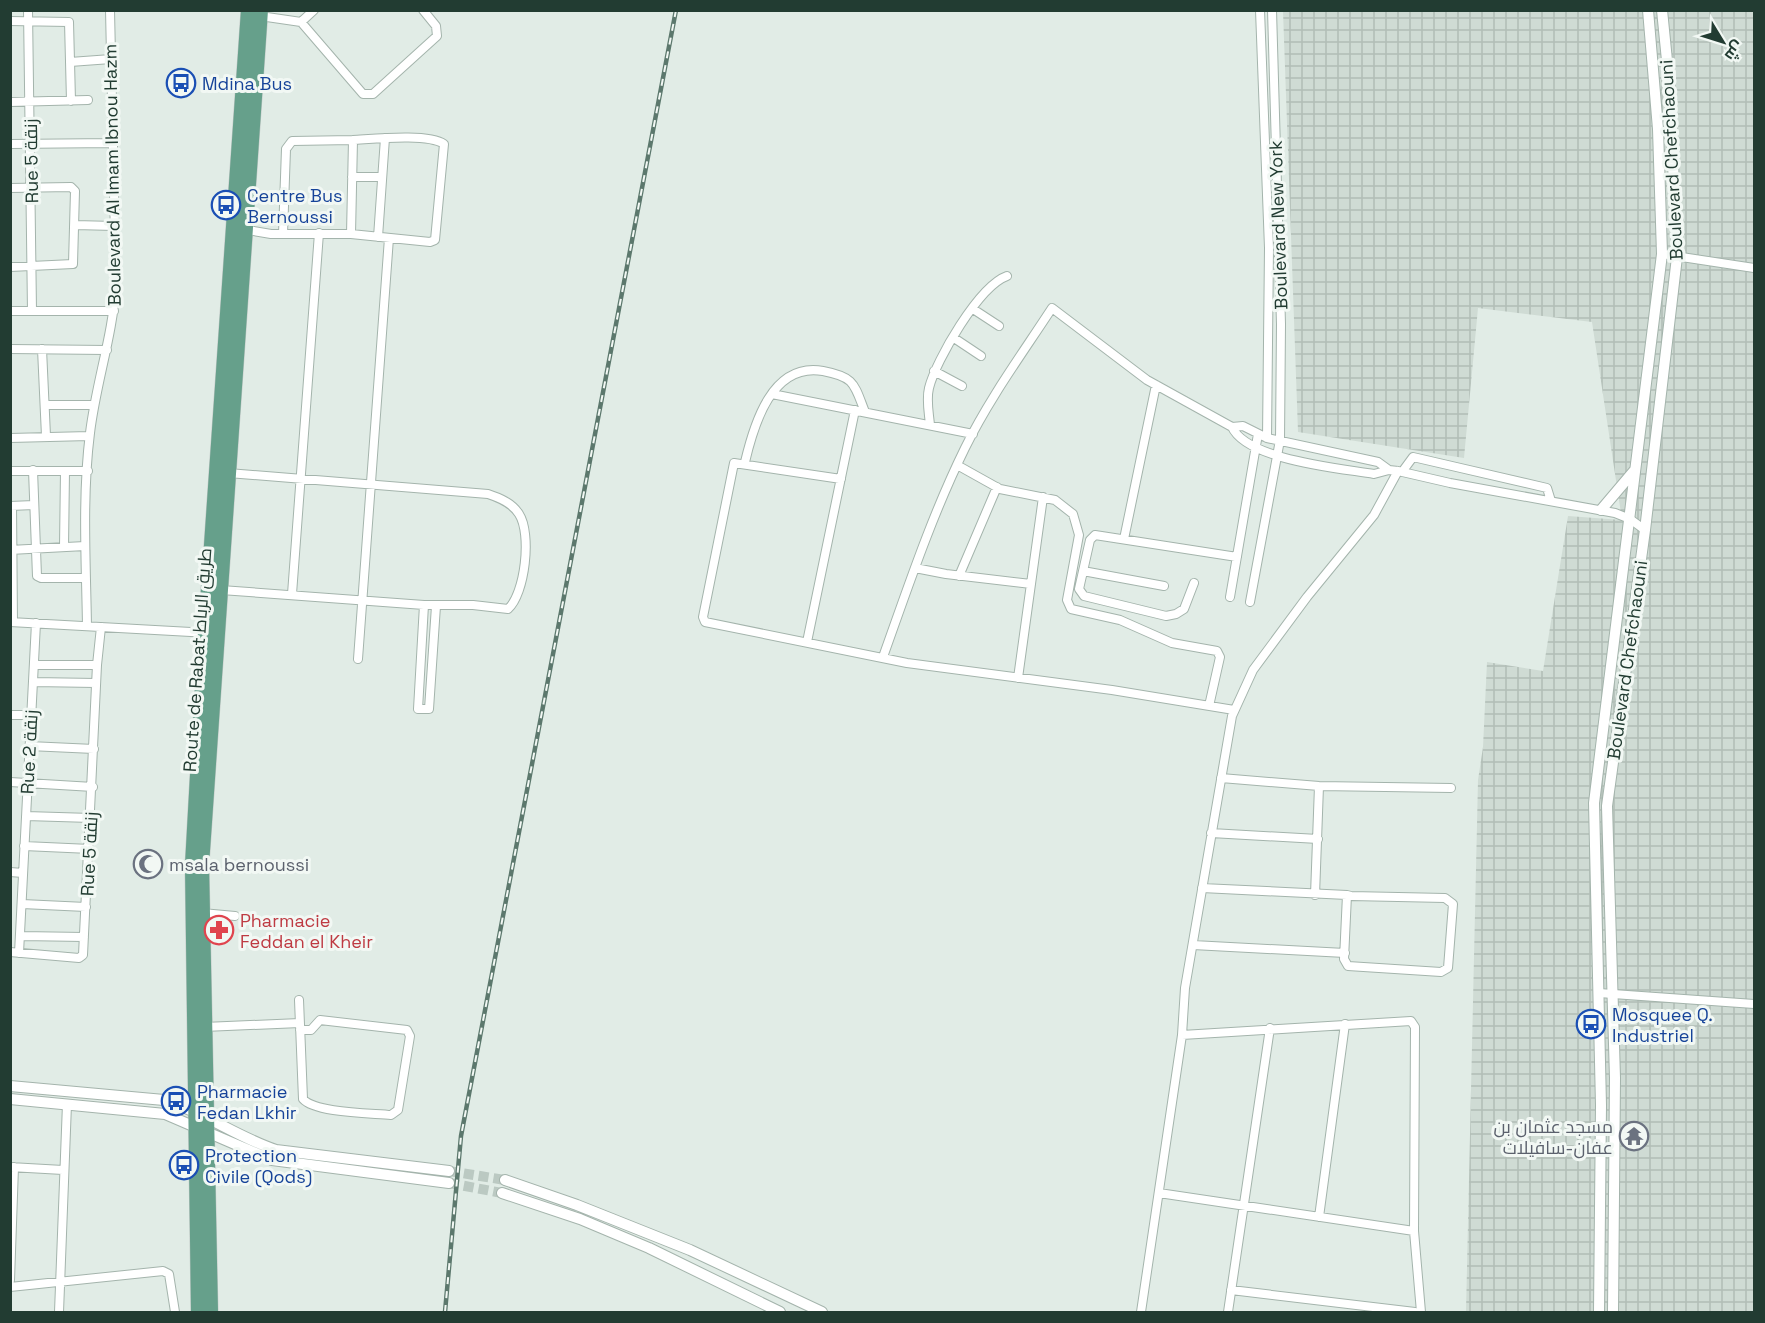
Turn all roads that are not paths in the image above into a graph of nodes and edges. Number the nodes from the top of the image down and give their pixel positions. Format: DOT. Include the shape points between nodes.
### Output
graph roads {
  1 [pos="28,10"];
  2 [pos="110,10"];
  3 [pos="314,10"];
  4 [pos="423,10"];
  5 [pos="1260,10"];
  6 [pos="1272,10"];
  7 [pos="1648,10"];
  8 [pos="1662,10"];
  9 [pos="256,12"];
  10 [pos="10,21"];
  11 [pos="28,21"];
  12 [pos="301,22"];
  13 [pos="1666,56"];
  14 [pos="1652,58"];
  15 [pos="111,59"];
  16 [pos="70,62"];
  17 [pos="88,100"];
  18 [pos="71,101"];
  19 [pos="10,102"];
  20 [pos="30,102"];
  21 [pos="1275,104"];
  22 [pos="1263,106"];
  23 [pos="385,138"];
  24 [pos="353,140"];
  25 [pos="113,143"];
  26 [pos="10,144"];
  27 [pos="32,144"];
  28 [pos="352,177"];
  29 [pos="382,177"];
  30 [pos="32,187"];
  31 [pos="10,188"];
  32 [pos="75,225"];
  33 [pos="114,226"];
  34 [pos="240,229"];
  35 [pos="319,233"];
  36 [pos="283,234"];
  37 [pos="351,234"];
  38 [pos="378,237"];
  39 [pos="389,238"];
  40 [pos="1269,248"];
  41 [pos="1279,249"];
  42 [pos="1662,254"];
  43 [pos="1677,257"];
  44 [pos="10,267"];
  45 [pos="33,267"];
  46 [pos="1755,268"];
  47 [pos="1007,276"];
  48 [pos="974,309"];
  49 [pos="10,311"];
  50 [pos="32,311"];
  51 [pos="114,311"];
  52 [pos="1270,323"];
  53 [pos="1281,324"];
  54 [pos="999,326"];
  55 [pos="954,338"];
  56 [pos="42,348"];
  57 [pos="10,349"];
  58 [pos="107,350"];
  59 [pos="981,356"];
  60 [pos="934,371"];
  61 [pos="1646,384"];
  62 [pos="1156,385"];
  63 [pos="1661,385"];
  64 [pos="962,386"];
  65 [pos="772,393"];
  66 [pos="45,405"];
  67 [pos="94,405"];
  68 [pos="855,410"];
  69 [pos="865,412"];
  70 [pos="930,425"];
  71 [pos="1232,427"];
  72 [pos="973,434"];
  73 [pos="46,436"];
  74 [pos="89,436"];
  75 [pos="1263,436"];
  76 [pos="10,438"];
  77 [pos="1280,440"];
  78 [pos="1257,449"];
  79 [pos="1279,456"];
  80 [pos="745,462"];
  81 [pos="957,465"];
  82 [pos="1636,468"];
  83 [pos="33,470"];
  84 [pos="10,471"];
  85 [pos="66,471"];
  86 [pos="88,471"];
  87 [pos="1396,471"];
  88 [pos="228,473"];
  89 [pos="300,478"];
  90 [pos="841,479"];
  91 [pos="370,483"];
  92 [pos="997,487"];
  93 [pos="1043,497"];
  94 [pos="1551,501"];
  95 [pos="33,505"];
  96 [pos="11,506"];
  97 [pos="1601,510"];
  98 [pos="1630,519"];
  99 [pos="1645,530"];
  100 [pos="1124,539"];
  101 [pos="85,546"];
  102 [pos="64,547"];
  103 [pos="36,548"];
  104 [pos="12,550"];
  105 [pos="1237,557"];
  106 [pos="915,568"];
  107 [pos="1083,571"];
  108 [pos="959,576"];
  109 [pos="86,578"];
  110 [pos="1194,583"];
  111 [pos="1031,584"];
  112 [pos="1164,586"];
  113 [pos="221,590"];
  114 [pos="292,594"];
  115 [pos="1230,597"];
  116 [pos="361,600"];
  117 [pos="1250,602"];
  118 [pos="424,605"];
  119 [pos="436,606"];
  120 [pos="12,622"];
  121 [pos="36,623"];
  122 [pos="87,626"];
  123 [pos="101,627"];
  124 [pos="210,633"];
  125 [pos="807,642"];
  126 [pos="883,657"];
  127 [pos="358,659"];
  128 [pos="421,664"];
  129 [pos="432,664"];
  130 [pos="34,665"];
  131 [pos="97,665"];
  132 [pos="1018,678"];
  133 [pos="33,682"];
  134 [pos="96,683"];
  135 [pos="1209,706"];
  136 [pos="1234,710"];
  137 [pos="10,715"];
  138 [pos="31,715"];
  139 [pos="29,746"];
  140 [pos="94,749"];
  141 [pos="1221,778"];
  142 [pos="10,782"];
  143 [pos="28,784"];
  144 [pos="1319,786"];
  145 [pos="93,787"];
  146 [pos="1451,788"];
  147 [pos="26,816"];
  148 [pos="91,818"];
  149 [pos="1211,833"];
  150 [pos="1318,839"];
  151 [pos="24,846"];
  152 [pos="90,849"];
  153 [pos="10,872"];
  154 [pos="23,873"];
  155 [pos="1202,888"];
  156 [pos="1316,895"];
  157 [pos="1347,895"];
  158 [pos="22,904"];
  159 [pos="86,907"];
  160 [pos="202,913"];
  161 [pos="235,916"];
  162 [pos="21,936"];
  163 [pos="84,937"];
  164 [pos="1193,945"];
  165 [pos="15,952"];
  166 [pos="1345,953"];
  167 [pos="1599,993"];
  168 [pos="1613,993"];
  169 [pos="299,1000"];
  170 [pos="1755,1004"];
  171 [pos="1345,1024"];
  172 [pos="300,1027"];
  173 [pos="204,1028"];
  174 [pos="1270,1028"];
  175 [pos="1182,1035"];
  176 [pos="10,1086"];
  177 [pos="10,1099"];
  178 [pos="67,1104"];
  179 [pos="200,1121"];
  180 [pos="12,1167"];
  181 [pos="63,1170"];
  182 [pos="449,1171"];
  183 [pos="505,1180"];
  184 [pos="449,1183"];
  185 [pos="502,1193"];
  186 [pos="1159,1193"];
  187 [pos="1243,1206"];
  188 [pos="1319,1217"];
  189 [pos="615,1220"];
  190 [pos="1414,1231"];
  191 [pos="612,1232"];
  192 [pos="10,1280"];
  193 [pos="59,1282"];
  194 [pos="10,1287"];
  195 [pos="1231,1290"];
  196 [pos="59,1312"];
  197 [pos="176,1312"];
  198 [pos="198,1312"];
  199 [pos="211,1312"];
  200 [pos="780,1312"];
  201 [pos="822,1312"];
  202 [pos="1141,1312"];
  203 [pos="1227,1312"];
  204 [pos="1415,1312"];
  205 [pos="1421,1312"];
  206 [pos="1599,1312"];
  207 [pos="1613,1312"];
  1 -- 11 [label="street, Rue 5 زنقة"];
  2 -- 15 [label="street, Boulevard Al Imam Ibnou Hazm"];
  3 -- 12 [label="street"];
  4 -- 12 [label="street" via="436,26 436,36 368,95 363,94"];
  5 -- 22 [label="street, Boulevard New York"];
  6 -- 21 [label="street, Boulevard New York"];
  7 -- 14 [label="street, Boulevard Chefchaouni"];
  8 -- 13 [label="street, Boulevard Chefchaouni"];
  9 -- 12 [label="street"];
  9 -- 34 [label="main road, Route de Rabat طريق الرباط"];
  10 -- 11 [label="street"];
  11 -- 16 [label="street" via="69,22"];
  11 -- 20 [label="street, Rue 5 زنقة"];
  13 -- 14 [label="street"];
  13 -- 43 [label="street, Boulevard Chefchaouni"];
  14 -- 42 [label="street, Boulevard Chefchaouni"];
  15 -- 16 [label="street"];
  15 -- 25 [label="street, Boulevard Al Imam Ibnou Hazm"];
  16 -- 18 [label="street"];
  17 -- 18 [label="street"];
  18 -- 20 [label="street"];
  19 -- 20 [label="street"];
  20 -- 27 [label="street, Rue 5 زنقة"];
  21 -- 22 [label="street"];
  21 -- 41 [label="street, Boulevard New York"];
  22 -- 40 [label="street, Boulevard New York"];
  23 -- 24 [label="street"];
  23 -- 29 [label="street"];
  23 -- 39 [label="street" via="438,140 446,146 435,240"];
  24 -- 28 [label="street"];
  24 -- 36 [label="street" via="288,144"];
  25 -- 27 [label="street"];
  25 -- 33 [label="street, Boulevard Al Imam Ibnou Hazm"];
  26 -- 27 [label="street"];
  27 -- 30 [label="street, Rue 5 زنقة"];
  28 -- 29 [label="street"];
  28 -- 37 [label="street"];
  29 -- 38 [label="street"];
  30 -- 31 [label="street"];
  30 -- 32 [label="street" via="74,188"];
  30 -- 45 [label="street, Rue 5 زنقة"];
  32 -- 33 [label="street"];
  32 -- 45 [label="street" via="73,264"];
  33 -- 51 [label="street, Boulevard Al Imam Ibnou Hazm"];
  34 -- 36 [label="street"];
  34 -- 88 [label="main road, Route de Rabat طريق الرباط"];
  34 -- 124 [label="main road, Route de Rabat طريق الرباط"];
  35 -- 36 [label="street"];
  35 -- 37 [label="street"];
  35 -- 89 [label="street"];
  37 -- 38 [label="street"];
  38 -- 39 [label="street"];
  39 -- 91 [label="street"];
  40 -- 41 [label="street"];
  40 -- 52 [label="street, Boulevard New York"];
  41 -- 53 [label="street, Boulevard New York"];
  42 -- 43 [label="street"];
  42 -- 61 [label="street, Boulevard Chefchaouni"];
  43 -- 46 [label="street"];
  43 -- 63 [label="street, Boulevard Chefchaouni"];
  44 -- 45 [label="street"];
  45 -- 50 [label="street, Rue 5 زنقة"];
  47 -- 48 [label="street" via="989,287"];
  48 -- 54 [label="street"];
  48 -- 55 [label="street"];
  49 -- 50 [label="street"];
  50 -- 51 [label="street"];
  51 -- 58 [label="street, Boulevard Al Imam Ibnou Hazm"];
  52 -- 53 [label="street"];
  52 -- 75 [label="street, Boulevard New York"];
  53 -- 77 [label="street, Boulevard New York"];
  55 -- 59 [label="street"];
  55 -- 60 [label="street"];
  56 -- 57 [label="street"];
  56 -- 58 [label="street"];
  56 -- 66 [label="street"];
  58 -- 67 [label="street, Boulevard Al Imam Ibnou Hazm"];
  60 -- 64 [label="street"];
  60 -- 70 [label="street" via="928,396"];
  61 -- 63 [label="street"];
  61 -- 82 [label="street, Boulevard Chefchaouni"];
  62 -- 71 [label="street"];
  62 -- 72 [label="street" via="1052,308"];
  62 -- 100 [label="street"];
  63 -- 99 [label="street, Boulevard Chefchaouni"];
  65 -- 68 [label="street"];
  65 -- 69 [label="street" via="807,369 844,375 853,382"];
  65 -- 80 [label="street" via="758,415"];
  66 -- 67 [label="street"];
  66 -- 73 [label="street"];
  67 -- 74 [label="street, Boulevard Al Imam Ibnou Hazm"];
  68 -- 69 [label="street"];
  68 -- 90 [label="street"];
  69 -- 70 [label="street"];
  70 -- 72 [label="street"];
  71 -- 75 [label="street" via="1243,426"];
  71 -- 78 [label="street" via="1237,438"];
  72 -- 81 [label="street"];
  73 -- 74 [label="street"];
  73 -- 76 [label="street"];
  74 -- 86 [label="street, Boulevard Al Imam Ibnou Hazm"];
  75 -- 77 [label="street"];
  75 -- 78 [label="street, Boulevard New York"];
  77 -- 79 [label="street, Boulevard New York"];
  77 -- 87 [label="street" via="1378,462"];
  78 -- 79 [label="street"];
  78 -- 105 [label="street, Boulevard New York"];
  79 -- 87 [label="street" via="1374,474"];
  79 -- 117 [label="street, Boulevard New York"];
  80 -- 90 [label="street"];
  80 -- 125 [label="street" via="732,466 704,620"];
  81 -- 92 [label="street"];
  81 -- 106 [label="street"];
  82 -- 97 [label="street"];
  82 -- 98 [label="street, Boulevard Chefchaouni"];
  83 -- 84 [label="street"];
  83 -- 85 [label="street"];
  83 -- 95 [label="street"];
  85 -- 86 [label="street"];
  85 -- 102 [label="street"];
  86 -- 101 [label="street, Boulevard Al Imam Ibnou Hazm"];
  87 -- 94 [label="street"];
  87 -- 94 [label="street" via="1413,457 1547,488"];
  87 -- 136 [label="street" via="1374,514 1252,670"];
  88 -- 89 [label="street"];
  88 -- 113 [label="main road, Route de Rabat طريق الرباط"];
  89 -- 91 [label="street"];
  89 -- 114 [label="street"];
  90 -- 125 [label="street"];
  91 -- 116 [label="street"];
  91 -- 119 [label="street" via="488,494 511,505 519,514 526,536 521,584 514,603 507,609 473,604"];
  92 -- 93 [label="street"];
  92 -- 108 [label="street"];
  93 -- 111 [label="street"];
  93 -- 135 [label="street" via="1065,506 1077,524 1079,535 1069,607 1120,620 1172,643 1217,651 1220,657"];
  94 -- 97 [label="street"];
  95 -- 96 [label="street"];
  95 -- 103 [label="street"];
  96 -- 104 [label="street"];
  97 -- 98 [label="street"];
  98 -- 99 [label="street"];
  98 -- 167 [label="street, Boulevard Chefchaouni" via="1594,803"];
  99 -- 168 [label="street, Boulevard Chefchaouni" via="1607,806"];
  100 -- 105 [label="street"];
  100 -- 107 [label="street" via="1093,536"];
  101 -- 102 [label="street"];
  101 -- 109 [label="street, Boulevard Al Imam Ibnou Hazm"];
  102 -- 103 [label="street"];
  103 -- 104 [label="street"];
  103 -- 109 [label="street" via="37,576"];
  104 -- 120 [label="street"];
  105 -- 115 [label="street, Boulevard New York"];
  106 -- 108 [label="street"];
  106 -- 126 [label="street"];
  107 -- 110 [label="street" via="1079,590 1084,596 1166,616 1184,609"];
  107 -- 112 [label="street"];
  108 -- 111 [label="street"];
  109 -- 122 [label="street, Boulevard Al Imam Ibnou Hazm"];
  111 -- 132 [label="street"];
  113 -- 114 [label="street"];
  113 -- 124 [label="main road, Route de Rabat طريق الرباط"];
  114 -- 116 [label="street"];
  116 -- 118 [label="street"];
  116 -- 127 [label="street"];
  118 -- 119 [label="street"];
  118 -- 128 [label="street"];
  119 -- 129 [label="street"];
  120 -- 121 [label="street"];
  121 -- 122 [label="street"];
  121 -- 130 [label="street, Rue 2 زنقة"];
  122 -- 123 [label="street"];
  123 -- 124 [label="street"];
  123 -- 131 [label="street, Rue 5 زنقة"];
  124 -- 160 [label="main road, Route de Rabat طريق الرباط"];
  124 -- 179 [label="main road, Route de Rabat طريق الرباط" via="192,865"];
  125 -- 126 [label="street"];
  126 -- 132 [label="street"];
  128 -- 129 [label="street"];
  128 -- 129 [label="street" via="418,709 429,709"];
  130 -- 131 [label="street"];
  130 -- 133 [label="street, Rue 2 زنقة"];
  131 -- 134 [label="street, Rue 5 زنقة"];
  132 -- 135 [label="street"];
  133 -- 134 [label="street"];
  133 -- 138 [label="street, Rue 2 زنقة"];
  134 -- 140 [label="street, Rue 5 زنقة"];
  135 -- 136 [label="street"];
  136 -- 141 [label="street"];
  137 -- 138 [label="street"];
  138 -- 139 [label="street, Rue 2 زنقة"];
  139 -- 140 [label="street"];
  139 -- 143 [label="street, Rue 2 زنقة"];
  140 -- 145 [label="street, Rue 5 زنقة"];
  141 -- 144 [label="street"];
  141 -- 149 [label="street"];
  142 -- 143 [label="street"];
  143 -- 145 [label="street"];
  143 -- 147 [label="street, Rue 2 زنقة"];
  144 -- 146 [label="street"];
  144 -- 150 [label="street"];
  145 -- 148 [label="street, Rue 5 زنقة"];
  147 -- 148 [label="street"];
  147 -- 151 [label="street, Rue 2 زنقة"];
  148 -- 152 [label="street, Rue 5 زنقة"];
  149 -- 150 [label="street"];
  149 -- 155 [label="street"];
  150 -- 156 [label="street"];
  151 -- 152 [label="street"];
  151 -- 154 [label="street, Rue 2 زنقة"];
  152 -- 159 [label="street, Rue 5 زنقة"];
  153 -- 154 [label="street"];
  154 -- 158 [label="street, Rue 2 زنقة"];
  155 -- 156 [label="street"];
  155 -- 164 [label="street"];
  156 -- 157 [label="street"];
  157 -- 166 [label="street"];
  157 -- 166 [label="street" via="1445,898 1453,904 1449,966 1444,971 1350,968"];
  158 -- 159 [label="street"];
  158 -- 162 [label="street, Rue 2 زنقة"];
  159 -- 163 [label="street, Rue 5 زنقة"];
  160 -- 161 [label="street"];
  160 -- 173 [label="main road, Route de Rabat طريق الرباط"];
  162 -- 163 [label="street"];
  162 -- 165 [label="street, Rue 2 زنقة"];
  163 -- 165 [label="street, Rue 5 زنقة" via="83,955 79,958"];
  164 -- 166 [label="street"];
  164 -- 175 [label="street"];
  167 -- 168 [label="street"];
  167 -- 206 [label="street, Boulevard Chefchaouni"];
  168 -- 170 [label="street"];
  168 -- 207 [label="street, Boulevard Chefchaouni"];
  169 -- 172 [label="street"];
  171 -- 174 [label="street"];
  171 -- 188 [label="street"];
  171 -- 190 [label="street" via="1411,1021 1415,1027"];
  172 -- 172 [label="street" via="306,1103 391,1115 399,1110 410,1036 407,1030 320,1020 311,1030"];
  172 -- 173 [label="street"];
  173 -- 179 [label="main road, Route de Rabat طريق الرباط"];
  174 -- 175 [label="street"];
  174 -- 187 [label="street"];
  175 -- 186 [label="street"];
  176 -- 179 [label="street" via="154,1098"];
  177 -- 178 [label="street"];
  178 -- 179 [label="street"];
  178 -- 181 [label="street"];
  179 -- 182 [label="street" via="276,1150"];
  179 -- 184 [label="street" via="272,1160"];
  179 -- 198 [label="main road, Route de Rabat طريق الرباط"];
  179 -- 199 [label="main road, Route de Rabat طريق الرباط"];
  180 -- 181 [label="street"];
  180 -- 192 [label="street"];
  181 -- 193 [label="street"];
  183 -- 189 [label="street"];
  185 -- 191 [label="street"];
  186 -- 187 [label="street"];
  186 -- 202 [label="street"];
  187 -- 188 [label="street"];
  187 -- 195 [label="street"];
  188 -- 190 [label="street"];
  189 -- 191 [label="street"];
  189 -- 201 [label="street" via="690,1250"];
  190 -- 205 [label="street"];
  191 -- 200 [label="street"];
  193 -- 194 [label="street"];
  193 -- 196 [label="street"];
  193 -- 197 [label="street" via="163,1271 169,1274"];
  195 -- 203 [label="street"];
  195 -- 204 [label="street"];
}
